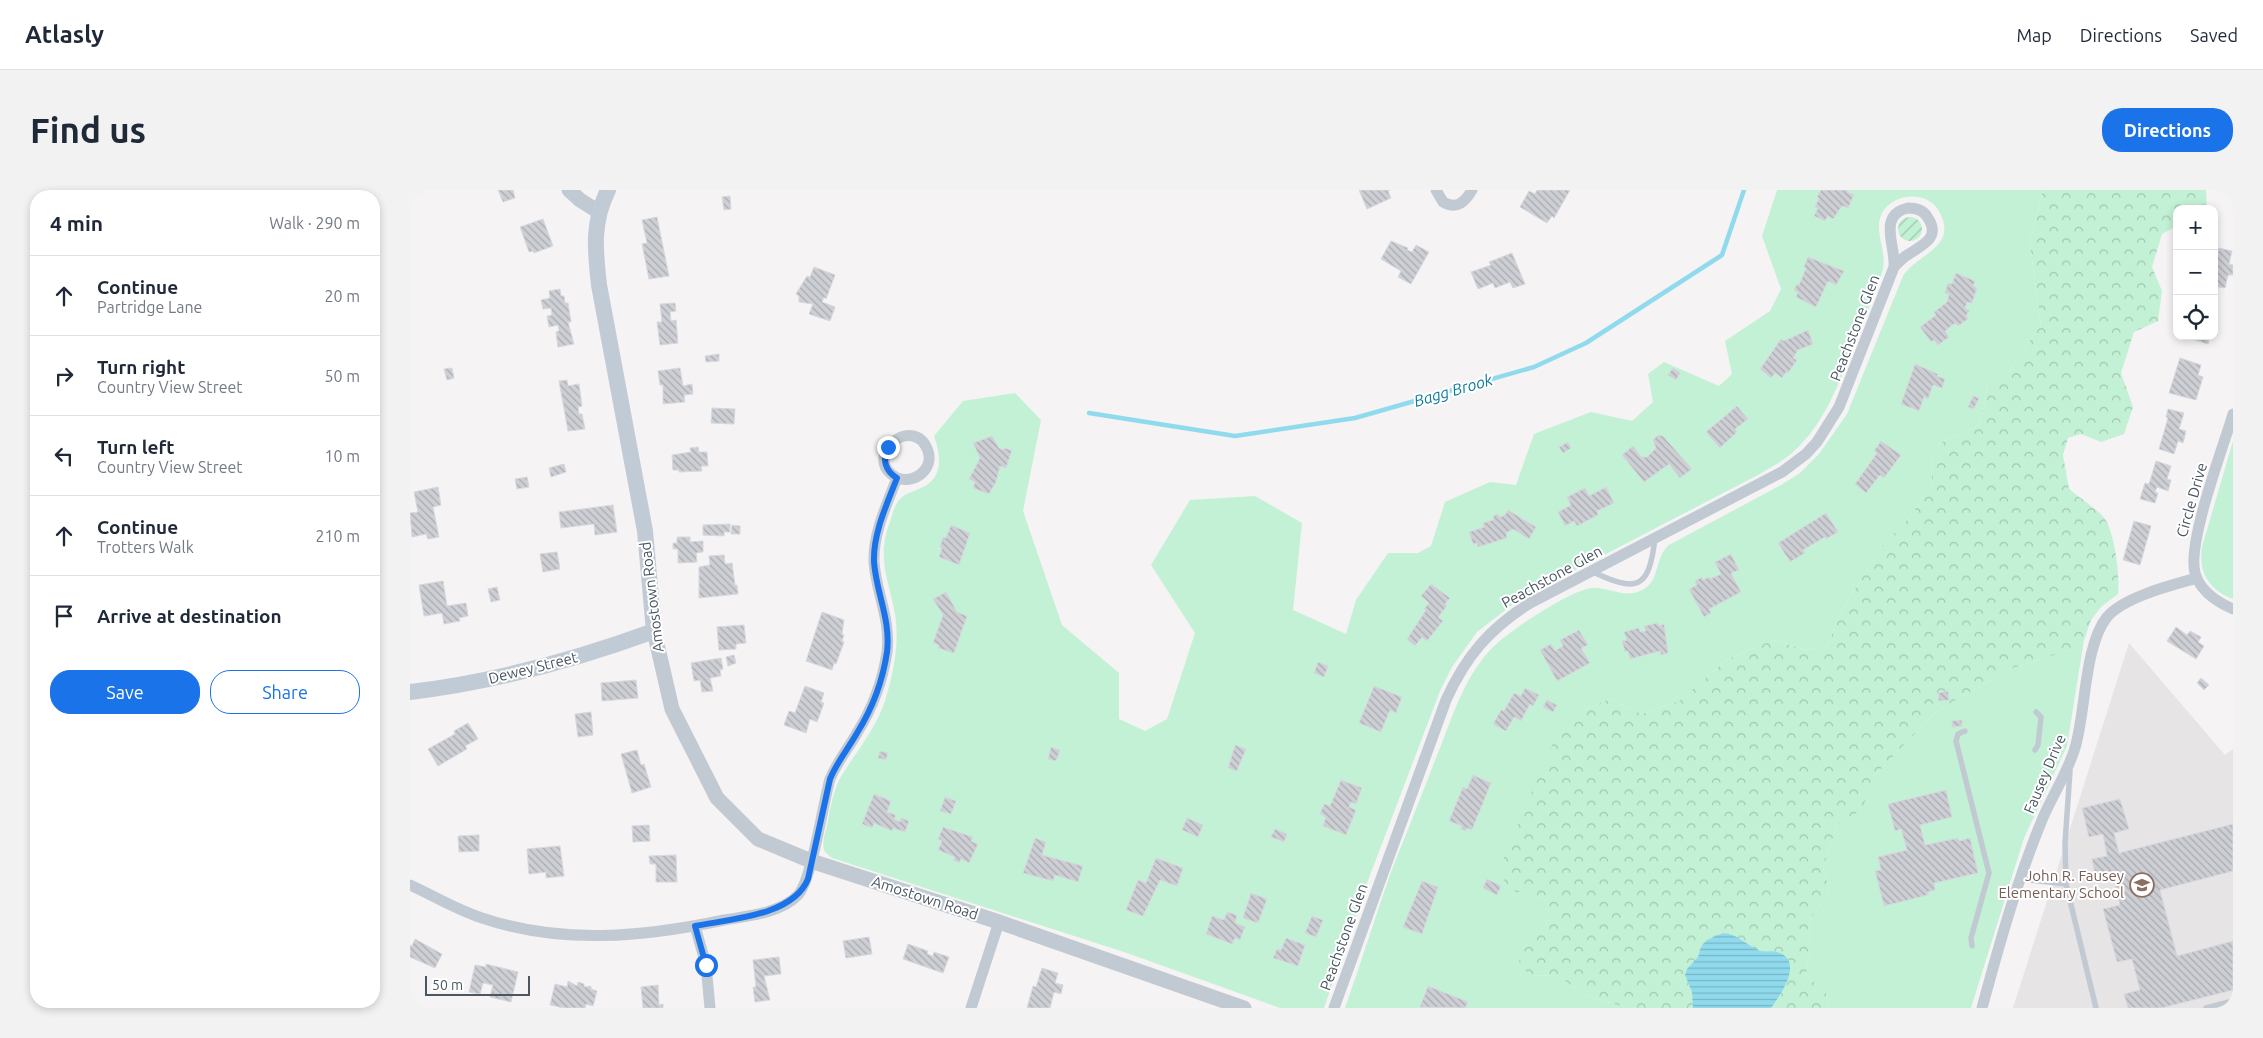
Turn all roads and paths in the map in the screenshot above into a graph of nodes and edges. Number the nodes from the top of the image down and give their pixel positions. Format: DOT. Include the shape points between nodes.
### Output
graph roads {
  1 [pos="569,190"];
  2 [pos="608,190"];
  3 [pos="1436,190"];
  4 [pos="1472,190"];
  5 [pos="599,212"];
  6 [pos="1894,267"];
  7 [pos="2233,414"];
  8 [pos="897,478"];
  9 [pos="1655,538"];
  10 [pos="1591,571"];
  11 [pos="2197,578"];
  12 [pos="2233,609"];
  13 [pos="654,631"];
  14 [pos="410,692"];
  15 [pos="2036,712"];
  16 [pos="1965,731"];
  17 [pos="2035,750"];
  18 [pos="2070,762"];
  19 [pos="810,861"];
  20 [pos="2021,879"];
  21 [pos="2066,884"];
  22 [pos="410,885"];
  23 [pos="999,922"];
  24 [pos="695,926"];
  25 [pos="1972,946"];
  26 [pos="2233,1001"];
  27 [pos="710,1008"];
  28 [pos="971,1008"];
  29 [pos="1244,1008"];
  30 [pos="1334,1008"];
  31 [pos="1982,1008"];
  32 [pos="2096,1008"];
  33 [pos="2206,1008"];
  1 -- 5 [label="street"];
  2 -- 5 [label="main road, Amostown Road"];
  3 -- 4 [label="street" via="1443,202 1454,206 1464,202"];
  5 -- 13 [label="main road, Amostown Road" via="595,235 599,285 645,531"];
  6 -- 6 [label="street, Peachstone Glen" via="1930,238 1931,223 1918,209 1898,211 1890,223"];
  6 -- 9 [label="street, Peachstone Glen" via="1839,408 1817,442 1782,472"];
  7 -- 11 [label="street, Circle Drive" via="2195,540 2193,562"];
  8 -- 19 [label="street" via="875,547 876,576 887,623 885,662 865,719 830,779"];
  9 -- 10 [label="street, Peachstone Glen"];
  9 -- 10 [label="lane" via="1646,579 1636,584 1608,580"];
  10 -- 30 [label="street, Peachstone Glen" via="1530,603 1499,624 1463,667 1446,700"];
  11 -- 12 [label="street" via="2213,598"];
  11 -- 18 [label="street, Fausey Drive" via="2130,601 2112,611 2106,619 2094,645 2078,739"];
  13 -- 14 [label="main road, Dewey Street" via="533,669"];
  13 -- 19 [label="street, Amostown Road" via="672,709 716,798 758,839"];
  15 -- 17 [label="lane" via="2041,717"];
  16 -- 25 [label="lane" via="1958,734 1956,741 1989,873 1971,938"];
  18 -- 20 [label="street, Fausey Drive" via="2042,820"];
  18 -- 21 [label="lane"];
  19 -- 23 [label="street, Amostown Road"];
  19 -- 24 [label="street" via="805,885 789,902 763,912"];
  20 -- 21 [label="lane"];
  20 -- 31 [label="street, Fausey Drive"];
  21 -- 32 [label="lane"];
  22 -- 24 [label="street" via="480,918 548,933 609,936"];
  23 -- 28 [label="street"];
  23 -- 29 [label="street, Amostown Road"];
  24 -- 27 [label="street" via="706,965"];
  26 -- 33 [label="lane"];
}
